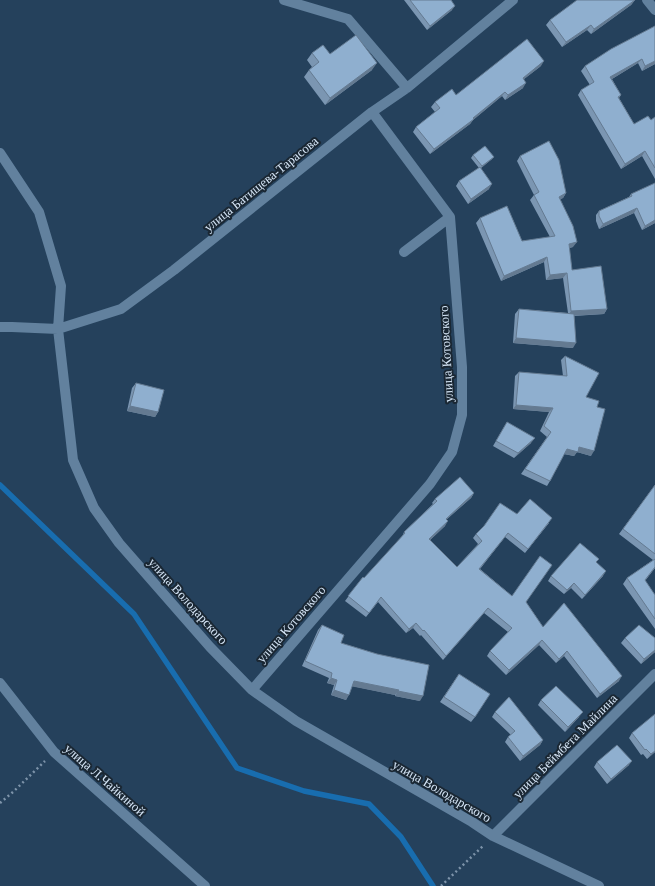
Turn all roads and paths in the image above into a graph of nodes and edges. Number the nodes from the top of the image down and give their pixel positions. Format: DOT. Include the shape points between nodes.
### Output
graph roads {
  1 [pos="284,0"];
  2 [pos="513,0"];
  3 [pos="647,0"];
  4 [pos="655,10"];
  5 [pos="407,88"];
  6 [pos="372,112"];
  7 [pos="0,153"];
  8 [pos="450,217"];
  9 [pos="404,252"];
  10 [pos="0,327"];
  11 [pos="58,330"];
  12 [pos="655,674"];
  13 [pos="0,683"];
  14 [pos="252,690"];
  15 [pos="54,752"];
  16 [pos="0,803"];
  17 [pos="493,836"];
  18 [pos="205,886"];
  19 [pos="441,886"];
  20 [pos="599,886"];
  1 -- 5 [label="street" via="348,20"];
  2 -- 5 [label="street, улица Батищева-Тарасова"];
  3 -- 4 [label="street"];
  5 -- 6 [label="street, улица Батищева-Тарасова"];
  6 -- 8 [label="street"];
  6 -- 11 [label="street, улица Батищева-Тарасова" via="174,270 121,309"];
  7 -- 11 [label="street, улица Володарского" via="39,212 61,286"];
  8 -- 9 [label="street"];
  8 -- 14 [label="street, улица Котовского" via="462,367 462,415 452,452 430,484"];
  10 -- 11 [label="street, улица Батищева-Тарасова"];
  11 -- 14 [label="street, улица Володарского" via="73,460 94,508 124,549 210,647"];
  12 -- 17 [label="street, улица Беймбета Майлина"];
  13 -- 15 [label="street, улица Л.Чайкиной"];
  14 -- 17 [label="street, улица Володарского" via="296,721"];
  15 -- 16 [label="path"];
  15 -- 18 [label="street, улица Л.Чайкиной"];
  17 -- 19 [label="path"];
  17 -- 20 [label="street, улица Володарского"];
}
